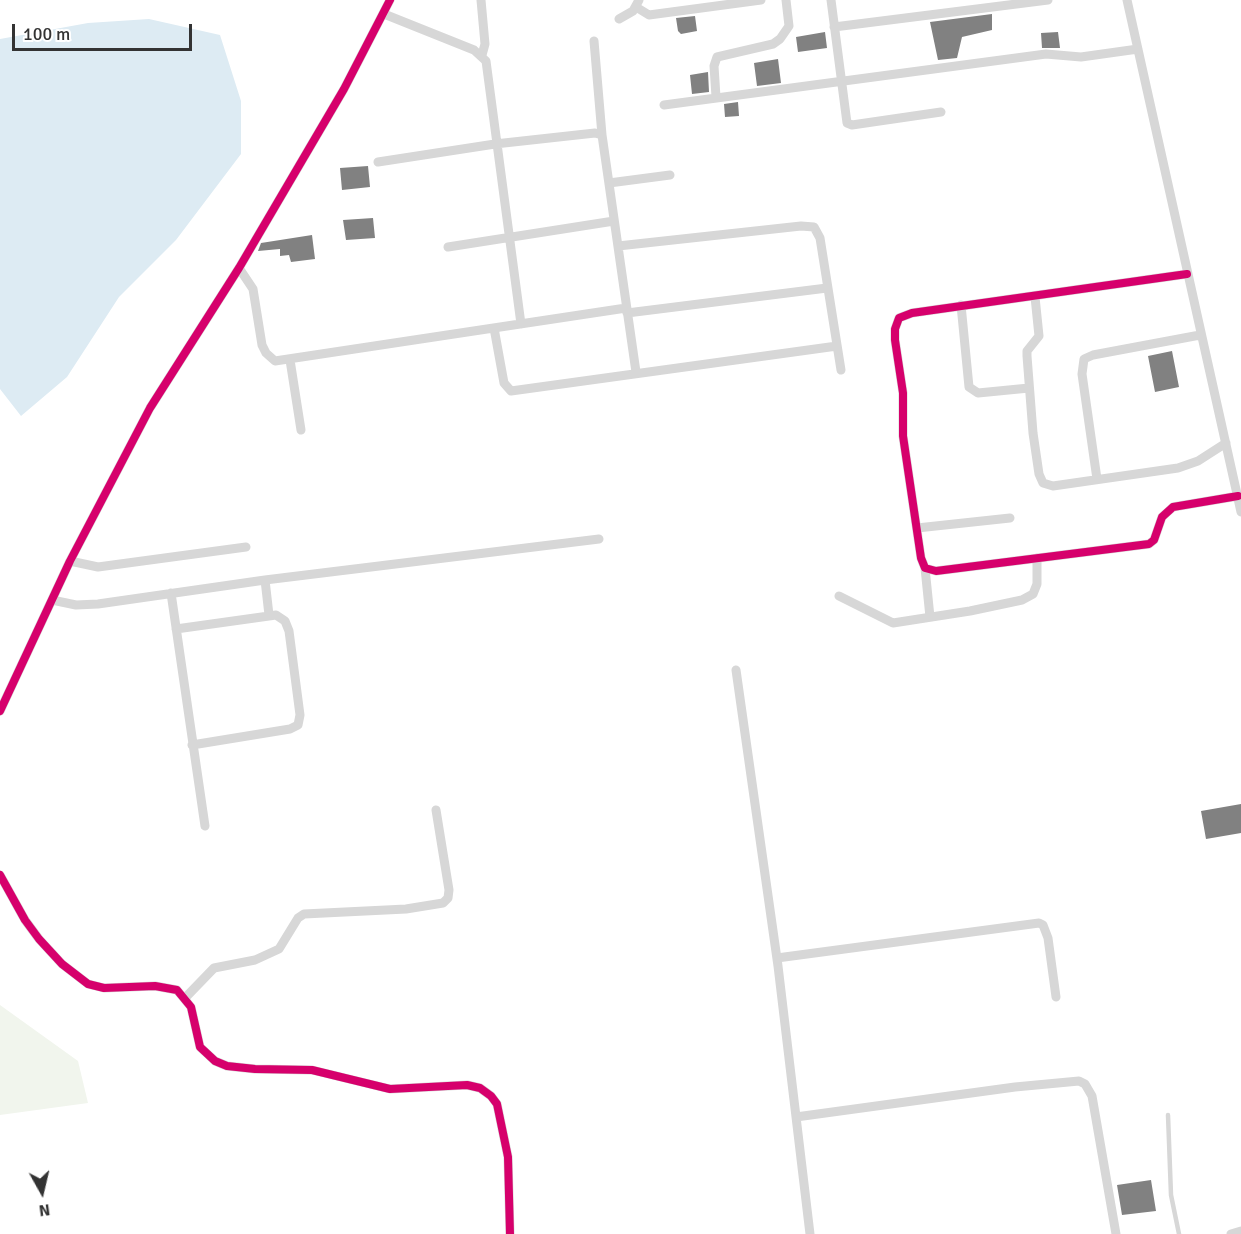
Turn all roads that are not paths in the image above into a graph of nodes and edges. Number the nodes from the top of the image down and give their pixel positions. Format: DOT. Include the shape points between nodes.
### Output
graph roads {
  1 [pos="390,0"];
  2 [pos="481,0"];
  3 [pos="761,0"];
  4 [pos="786,0"];
  5 [pos="831,0"];
  6 [pos="1048,0"];
  7 [pos="1127,0"];
  8 [pos="638,4"];
  9 [pos="384,14"];
  10 [pos="619,19"];
  11 [pos="834,27"];
  12 [pos="594,41"];
  13 [pos="1138,49"];
  14 [pos="482,55"];
  15 [pos="841,83"];
  16 [pos="716,97"];
  17 [pos="664,105"];
  18 [pos="941,112"];
  19 [pos="602,135"];
  20 [pos="495,144"];
  21 [pos="378,162"];
  22 [pos="670,175"];
  23 [pos="609,183"];
  24 [pos="614,221"];
  25 [pos="508,237"];
  26 [pos="618,246"];
  27 [pos="448,247"];
  28 [pos="239,268"];
  29 [pos="1187,274"];
  30 [pos="827,288"];
  31 [pos="1035,297"];
  32 [pos="961,306"];
  33 [pos="626,311"];
  34 [pos="521,324"];
  35 [pos="494,328"];
  36 [pos="1200,336"];
  37 [pos="837,346"];
  38 [pos="290,360"];
  39 [pos="841,370"];
  40 [pos="636,372"];
  41 [pos="1029,388"];
  42 [pos="301,430"];
  43 [pos="1226,443"];
  44 [pos="1097,479"];
  45 [pos="1238,496"];
  46 [pos="1241,512"];
  47 [pos="1010,518"];
  48 [pos="916,528"];
  49 [pos="599,539"];
  50 [pos="246,547"];
  51 [pos="1036,558"];
  52 [pos="70,561"];
  53 [pos="925,568"];
  54 [pos="265,580"];
  55 [pos="171,593"];
  56 [pos="839,596"];
  57 [pos="52,600"];
  58 [pos="269,615"];
  59 [pos="930,617"];
  60 [pos="176,629"];
  61 [pos="736,670"];
  62 [pos="0,711"];
  63 [pos="192,745"];
  64 [pos="436,810"];
  65 [pos="205,826"];
  66 [pos="0,875"];
  67 [pos="777,958"];
  68 [pos="1056,997"];
  69 [pos="185,998"];
  70 [pos="1168,1115"];
  71 [pos="796,1117"];
  72 [pos="1241,1231"];
  73 [pos="510,1234"];
  74 [pos="810,1234"];
  75 [pos="1116,1234"];
  76 [pos="1179,1234"];
  77 [pos="1231,1234"];
  1 -- 9 [label="street"];
  2 -- 14 [label="street" via="485,44"];
  3 -- 8 [label="street" via="649,15"];
  4 -- 16 [label="street" via="789,26 780,39 717,57"];
  5 -- 11 [label="street"];
  6 -- 11 [label="street"];
  7 -- 13 [label="street"];
  8 -- 10 [label="street"];
  9 -- 14 [label="street"];
  9 -- 28 [label="street"];
  11 -- 15 [label="street"];
  12 -- 19 [label="street"];
  13 -- 15 [label="street" via="1075,58 1046,54"];
  13 -- 29 [label="street"];
  14 -- 20 [label="street" via="487,64"];
  15 -- 16 [label="street"];
  15 -- 18 [label="street" via="844,116 849,124"];
  16 -- 17 [label="street"];
  19 -- 20 [label="street"];
  19 -- 23 [label="street"];
  20 -- 21 [label="street"];
  20 -- 25 [label="street"];
  22 -- 23 [label="street"];
  23 -- 24 [label="street"];
  24 -- 25 [label="street"];
  24 -- 26 [label="street"];
  25 -- 27 [label="street"];
  25 -- 34 [label="street"];
  26 -- 30 [label="street" via="809,226 818,231"];
  26 -- 33 [label="street"];
  28 -- 38 [label="street" via="253,289 259,334 266,353 275,361"];
  28 -- 52 [label="street" via="150,408"];
  29 -- 31 [label="street"];
  29 -- 36 [label="street"];
  30 -- 33 [label="street"];
  30 -- 37 [label="street"];
  31 -- 32 [label="street"];
  31 -- 41 [label="street" via="1039,336 1027,351"];
  32 -- 41 [label="street" via="969,387 978,393"];
  32 -- 48 [label="street" via="903,315 895,329 903,393 903,436"];
  33 -- 34 [label="street"];
  33 -- 40 [label="street"];
  34 -- 35 [label="street"];
  35 -- 38 [label="street"];
  35 -- 40 [label="street" via="508,390"];
  36 -- 43 [label="street"];
  36 -- 44 [label="street" via="1084,359 1082,374"];
  37 -- 39 [label="street"];
  37 -- 40 [label="street"];
  38 -- 42 [label="street"];
  41 -- 44 [label="street" via="1043,483 1053,486"];
  43 -- 44 [label="street" via="1188,465"];
  43 -- 45 [label="street"];
  45 -- 46 [label="street"];
  45 -- 51 [label="street" via="1173,507 1162,517 1149,544"];
  47 -- 48 [label="street"];
  48 -- 53 [label="street"];
  49 -- 54 [label="street"];
  50 -- 52 [label="street" via="91,568"];
  51 -- 53 [label="street" via="936,571"];
  51 -- 59 [label="street" via="1037,584 1029,597"];
  52 -- 57 [label="street"];
  53 -- 59 [label="street"];
  54 -- 55 [label="street"];
  54 -- 58 [label="street"];
  55 -- 57 [label="street" via="85,605"];
  55 -- 60 [label="street"];
  56 -- 59 [label="street" via="887,621"];
  57 -- 62 [label="street"];
  58 -- 60 [label="street"];
  58 -- 63 [label="street" via="281,618 290,631 298,725"];
  60 -- 63 [label="street"];
  61 -- 67 [label="street"];
  63 -- 65 [label="street"];
  64 -- 69 [label="street" via="449,890 443,903 406,909 304,914 279,949 255,960 214,968"];
  66 -- 69 [label="street" via="39,939 88,984 104,988 168,987"];
  67 -- 68 [label="street" via="1039,923 1048,938"];
  67 -- 71 [label="street"];
  69 -- 73 [label="street" via="200,1047 227,1066 312,1070 402,1090 466,1085 480,1088 497,1104 508,1157"];
  70 -- 76 [label="lane" via="1170,1195"];
  71 -- 74 [label="street"];
  71 -- 75 [label="street" via="1070,1080 1085,1084 1092,1096"];
  72 -- 77 [label="street"];
}
